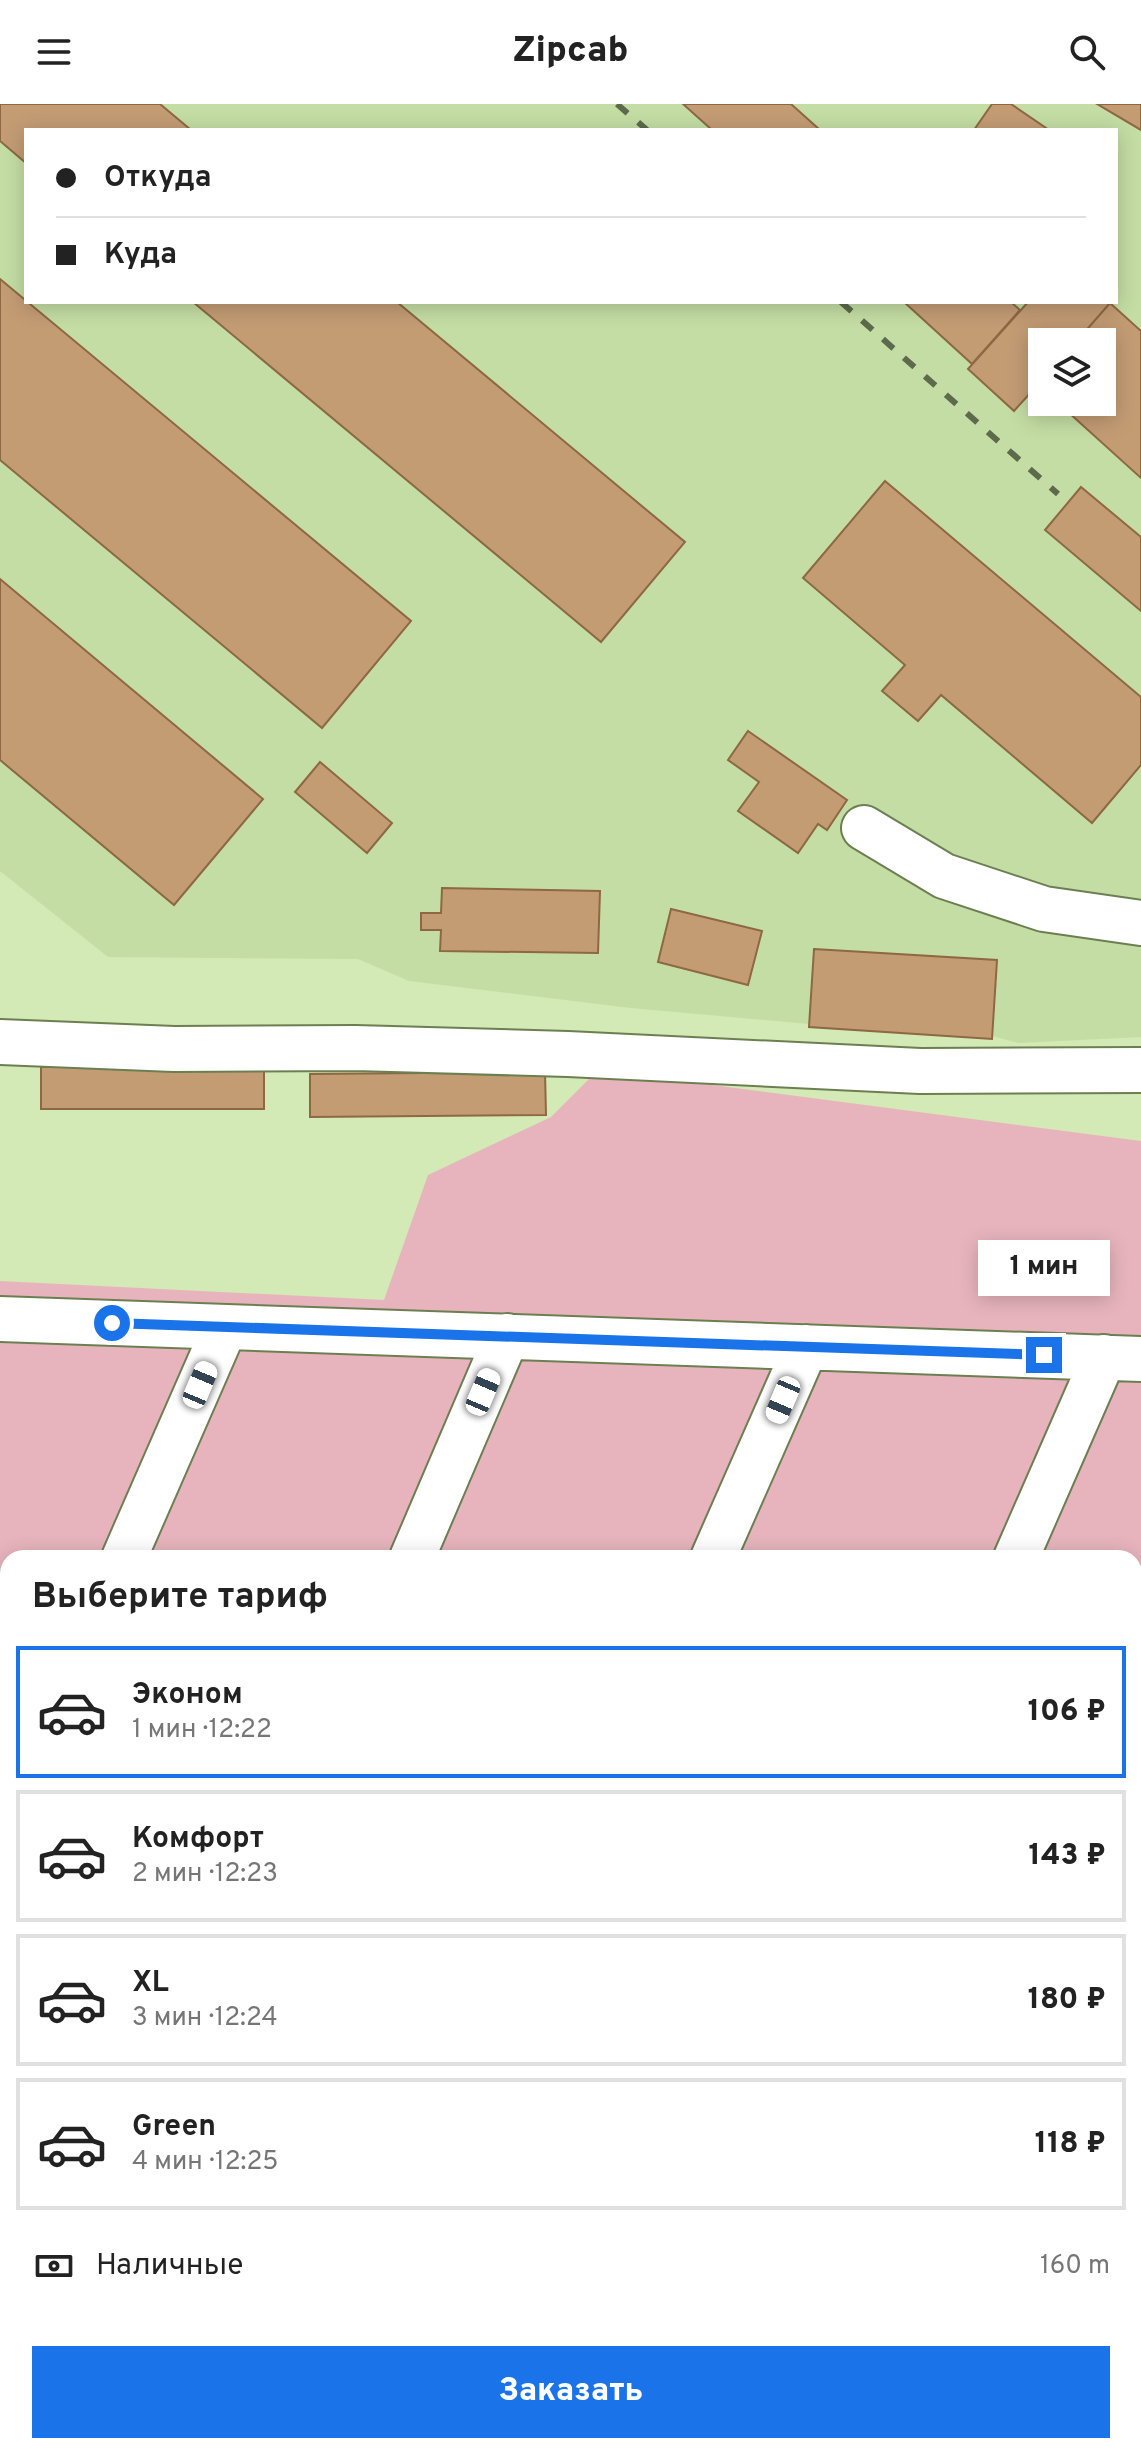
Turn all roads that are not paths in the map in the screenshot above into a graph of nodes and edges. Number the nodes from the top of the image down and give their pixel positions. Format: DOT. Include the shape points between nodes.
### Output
graph roads {
  1 [pos="864,828"];
  2 [pos="1141,923"];
  3 [pos="0,1042"];
  4 [pos="1141,1070"];
  5 [pos="0,1319"];
  6 [pos="225,1327"];
  7 [pos="507,1336"];
  8 [pos="806,1347"];
  9 [pos="1122,1358"];
  10 [pos="127,1550"];
  11 [pos="415,1550"];
  12 [pos="717,1550"];
  13 [pos="1020,1550"];
  1 -- 2 [label="street" via="944,876 1044,909"];
  3 -- 4 [label="street" via="568,1054 920,1071"];
  5 -- 6 [label="street"];
  6 -- 7 [label="street"];
  6 -- 10 [label="street"];
  7 -- 8 [label="street"];
  7 -- 11 [label="street"];
  8 -- 9 [label="street"];
  8 -- 12 [label="street"];
  9 -- 13 [label="street"];
}
